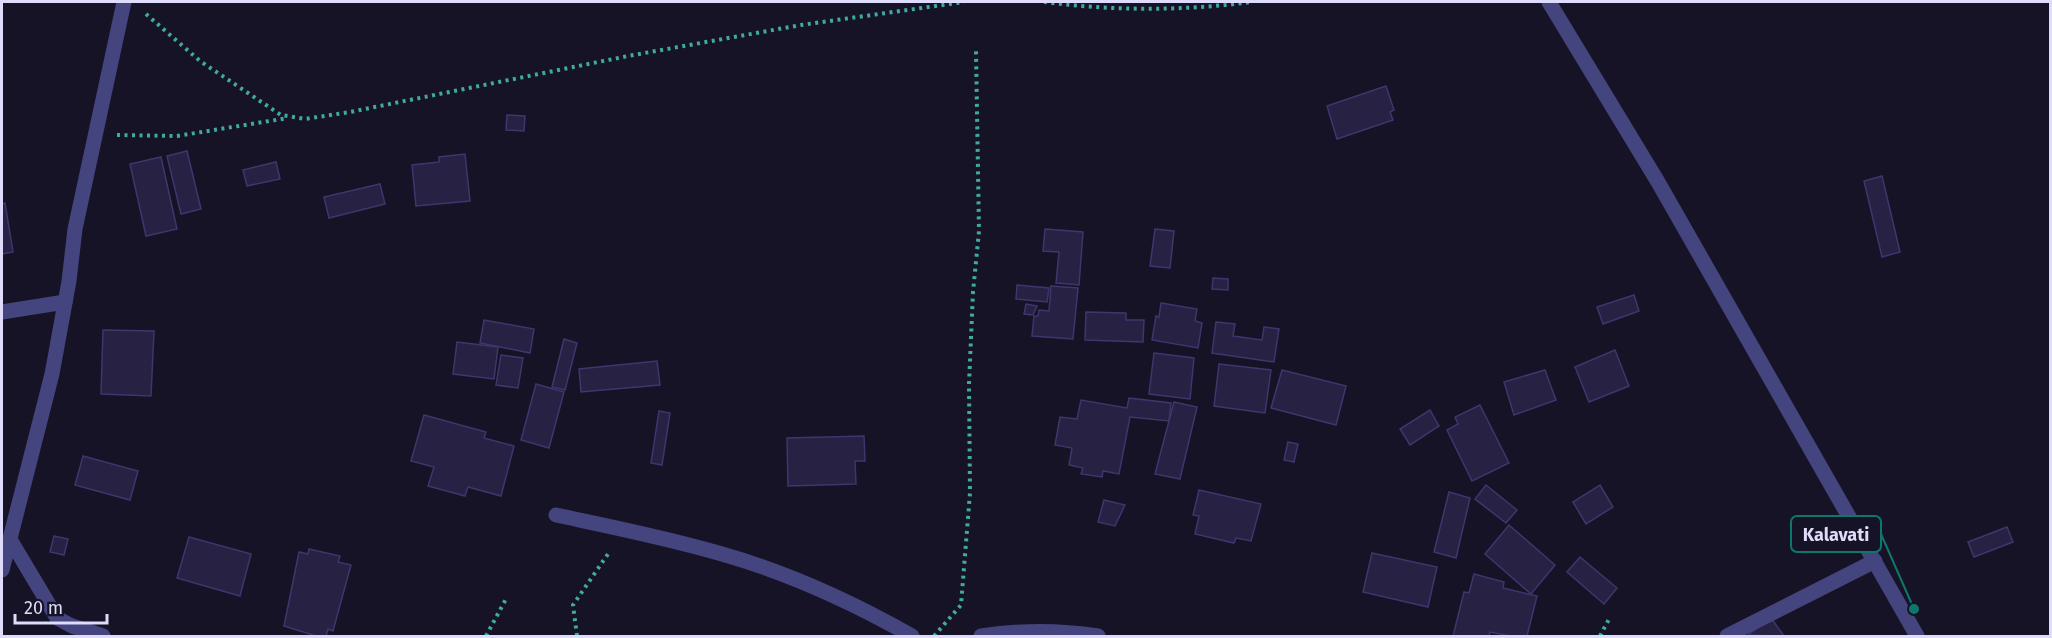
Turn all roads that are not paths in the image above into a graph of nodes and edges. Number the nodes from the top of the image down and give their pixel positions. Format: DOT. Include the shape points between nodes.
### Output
graph roads {
  1 [pos="124,2"];
  2 [pos="1549,2"];
  3 [pos="65,302"];
  4 [pos="2,312"];
  5 [pos="556,515"];
  6 [pos="11,541"];
  7 [pos="1875,561"];
  8 [pos="2,570"];
  9 [pos="103,636"];
  10 [pos="912,636"];
  11 [pos="981,636"];
  12 [pos="1098,636"];
  13 [pos="1727,636"];
  14 [pos="1917,636"];
  1 -- 3 [label="street" via="75,230"];
  2 -- 7 [label="street" via="1658,182"];
  3 -- 4 [label="street"];
  3 -- 6 [label="street" via="52,374"];
  5 -- 10 [label="street" via="714,551 786,575"];
  6 -- 8 [label="street"];
  6 -- 9 [label="street" via="57,618"];
  7 -- 13 [label="street"];
  7 -- 14 [label="street"];
  11 -- 12 [label="street" via="1030,631"];
}
